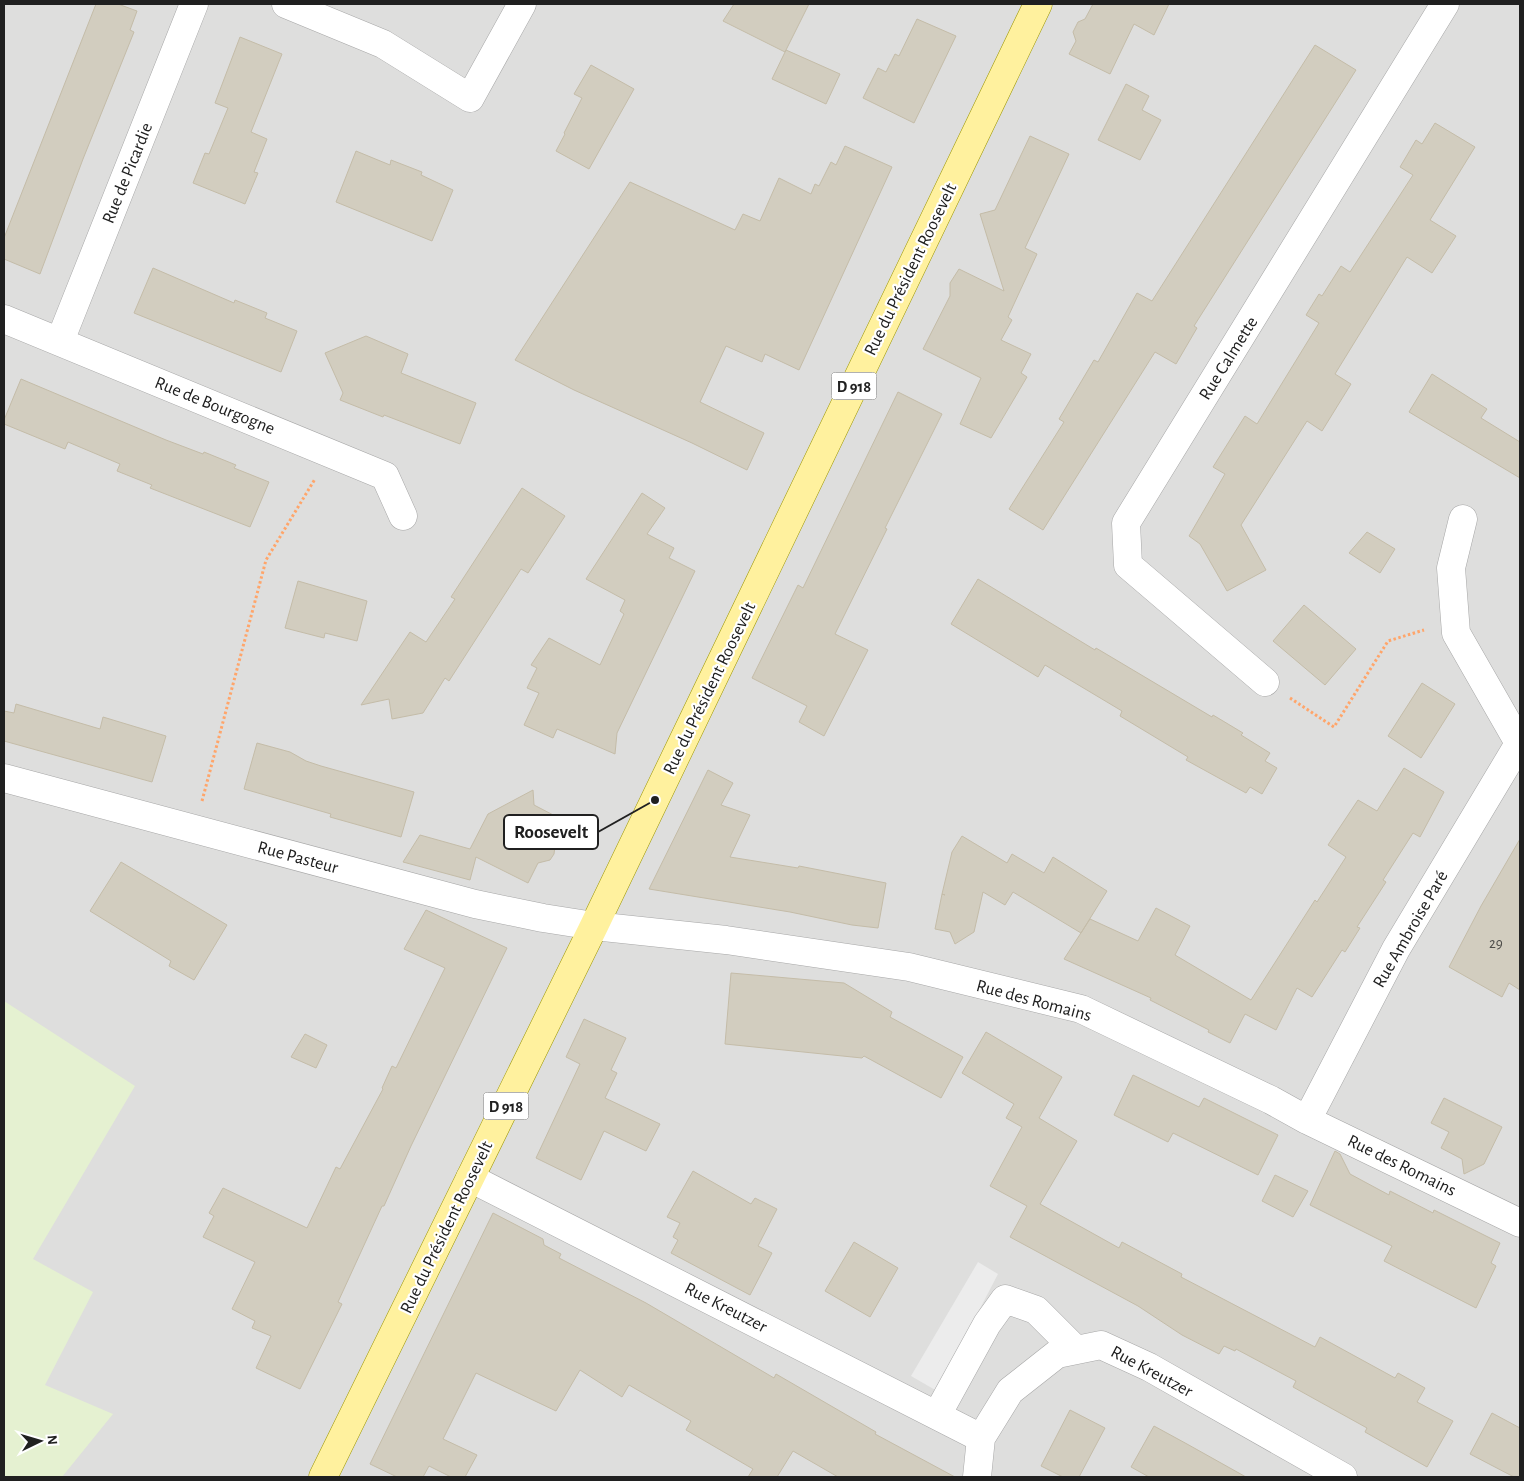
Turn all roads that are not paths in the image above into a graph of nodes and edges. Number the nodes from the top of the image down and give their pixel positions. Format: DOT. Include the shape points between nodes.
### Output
graph roads {
  1 [pos="194,4"];
  2 [pos="286,4"];
  3 [pos="522,4"];
  4 [pos="1038,4"];
  5 [pos="1445,4"];
  6 [pos="4,319"];
  7 [pos="60,341"];
  8 [pos="403,516"];
  9 [pos="1464,519"];
  10 [pos="1265,682"];
  11 [pos="1520,742"];
  12 [pos="4,778"];
  13 [pos="594,926"];
  14 [pos="1307,1120"];
  15 [pos="470,1178"];
  16 [pos="1520,1222"];
  17 [pos="1076,1350"];
  18 [pos="937,1415"];
  19 [pos="981,1438"];
  20 [pos="323,1477"];
  21 [pos="977,1477"];
  22 [pos="1342,1477"];
  1 -- 7 [label="street, Rue de Picardie"];
  2 -- 3 [label="street" via="383,44 470,98"];
  4 -- 13 [label="main road, Rue du Président Roosevelt / D 918"];
  5 -- 10 [label="street, Rue Calmette" via="1126,523 1128,565"];
  6 -- 7 [label="street, Rue de Bourgogne"];
  7 -- 8 [label="street, Rue de Bourgogne" via="386,476"];
  9 -- 11 [label="street, Rue Ambroise Paré" via="1451,568 1456,634"];
  11 -- 14 [label="street, Rue Ambroise Paré" via="1396,949"];
  12 -- 13 [label="street, Rue Pasteur" via="475,904"];
  13 -- 14 [label="street, Rue des Romains" via="726,940 909,967 1081,1009"];
  13 -- 15 [label="main road, Rue du Président Roosevelt / D 918"];
  14 -- 16 [label="street, Rue des Romains"];
  15 -- 18 [label="street, Rue Kreutzer"];
  15 -- 20 [label="main road, Rue du Président Roosevelt / D 918"];
  17 -- 18 [label="street" via="1036,1310 1005,1299 987,1324"];
  17 -- 19 [label="street, Rue Kreutzer" via="1057,1354 1010,1391"];
  17 -- 22 [label="street, Rue Kreutzer" via="1101,1345 1149,1367"];
  18 -- 19 [label="street, Rue Kreutzer"];
  19 -- 21 [label="street, Rue Kreutzer"];
}
